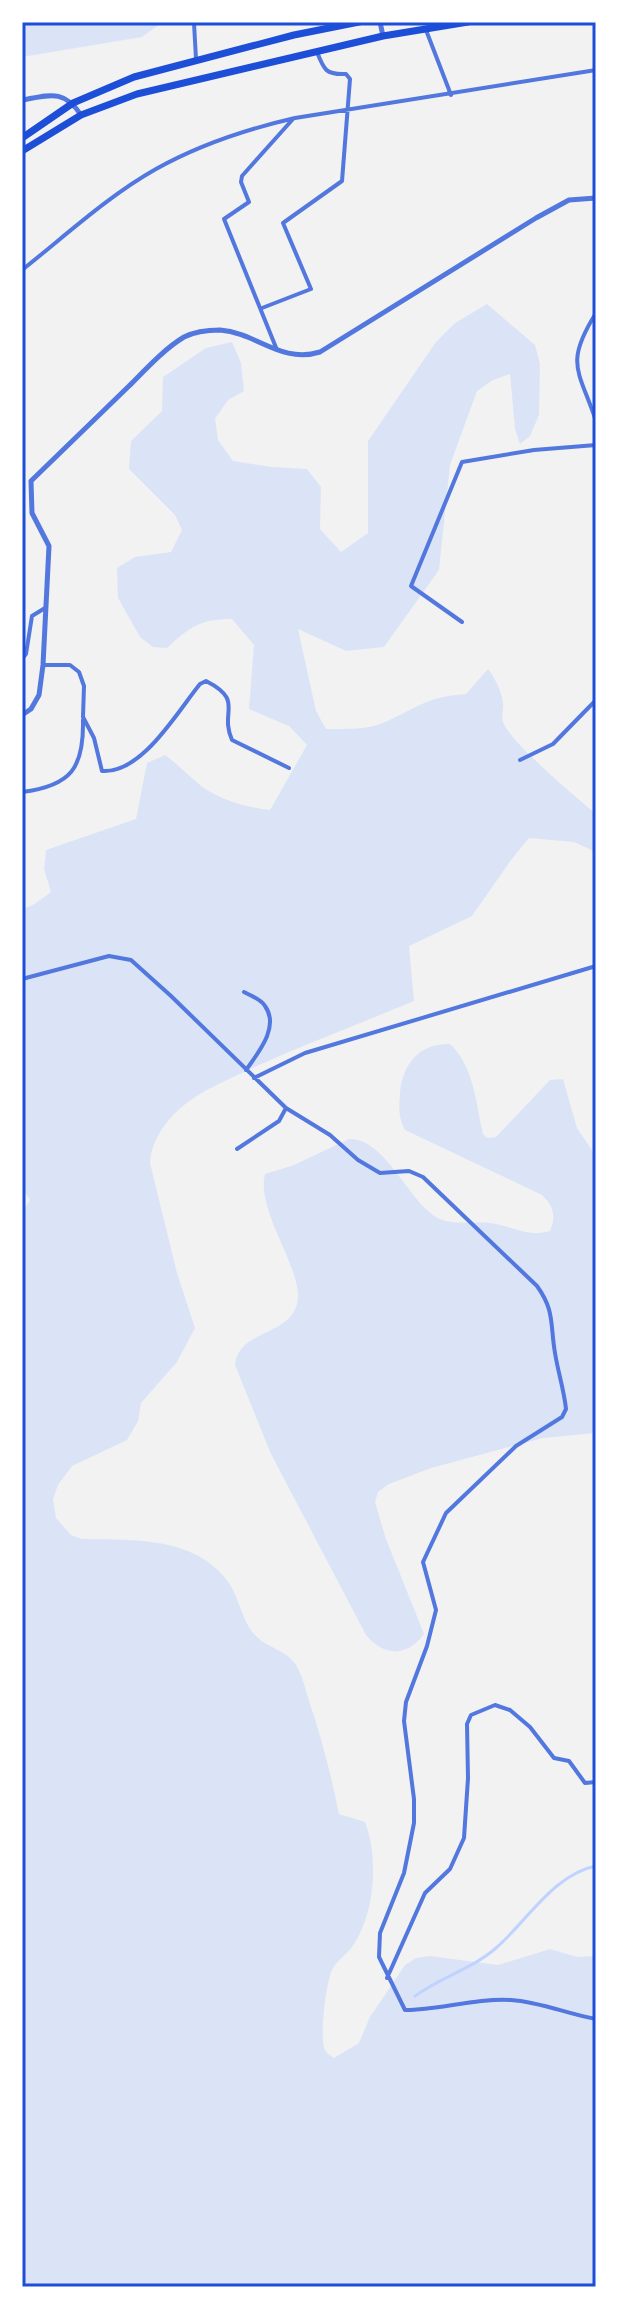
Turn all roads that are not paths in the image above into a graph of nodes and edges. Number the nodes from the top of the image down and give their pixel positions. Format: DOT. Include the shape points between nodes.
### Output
graph roads {
  1 [pos="359,22"];
  2 [pos="380,22"];
  3 [pos="468,22"];
  4 [pos="194,23"];
  5 [pos="425,28"];
  6 [pos="383,36"];
  7 [pos="317,51"];
  8 [pos="196,59"];
  9 [pos="596,70"];
  10 [pos="451,95"];
  11 [pos="22,100"];
  12 [pos="73,103"];
  13 [pos="349,109"];
  14 [pos="81,115"];
  15 [pos="295,118"];
  16 [pos="22,138"];
  17 [pos="22,151"];
  18 [pos="596,198"];
  19 [pos="22,270"];
  20 [pos="262,308"];
  21 [pos="596,313"];
  22 [pos="278,352"];
  23 [pos="596,421"];
  24 [pos="596,445"];
  25 [pos="22,480"];
  26 [pos="31,481"];
  27 [pos="45,608"];
  28 [pos="462,622"];
  29 [pos="22,659"];
  30 [pos="43,665"];
  31 [pos="596,700"];
  32 [pos="22,715"];
  33 [pos="83,717"];
  34 [pos="520,760"];
  35 [pos="289,768"];
  36 [pos="22,792"];
  37 [pos="596,966"];
  38 [pos="22,979"];
  39 [pos="244,992"];
  40 [pos="246,1070"];
  41 [pos="254,1078"];
  42 [pos="286,1108"];
  43 [pos="237,1149"];
  44 [pos="596,1782"];
  45 [pos="387,1978"];
  46 [pos="596,2019"];
  1 -- 8 [label="main road"];
  2 -- 6 [label="street"];
  3 -- 5 [label="main road"];
  4 -- 8 [label="street"];
  5 -- 6 [label="main road"];
  5 -- 10 [label="street"];
  6 -- 7 [label="main road"];
  7 -- 13 [label="street" via="324,71 350,79"];
  7 -- 14 [label="main road" via="137,94"];
  8 -- 12 [label="main road"];
  9 -- 10 [label="street"];
  10 -- 13 [label="street"];
  11 -- 12 [label="street" via="55,96"];
  12 -- 14 [label="street"];
  12 -- 16 [label="main road"];
  13 -- 15 [label="street"];
  13 -- 20 [label="street" via="342,181 283,223 311,289"];
  14 -- 17 [label="main road"];
  15 -- 19 [label="street" via="257,126 157,169"];
  15 -- 20 [label="street" via="242,176 249,202 224,219"];
  18 -- 22 [label="street" via="569,200 536,218 320,352"];
  20 -- 22 [label="street"];
  21 -- 23 [label="street" via="581,337 576,371"];
  22 -- 26 [label="street" via="241,334 218,330 182,338"];
  24 -- 28 [label="street" via="462,462 411,586"];
  25 -- 26 [label="street"];
  26 -- 27 [label="street" via="32,513 49,546"];
  27 -- 29 [label="street" via="32,616"];
  27 -- 30 [label="street"];
  30 -- 32 [label="street" via="39,695"];
  30 -- 33 [label="street" via="70,665 79,672"];
  31 -- 34 [label="street" via="553,744"];
  33 -- 35 [label="street" via="102,771 124,769 147,751 206,681 228,699 232,740"];
  33 -- 36 [label="street" via="84,746 75,768 44,789"];
  37 -- 41 [label="street" via="305,1053"];
  38 -- 40 [label="street" via="109,956 131,960"];
  39 -- 40 [label="street" via="264,1003 269,1015 267,1038"];
  40 -- 41 [label="street"];
  41 -- 42 [label="street"];
  42 -- 43 [label="street" via="279,1121"];
  42 -- 45 [label="street" via="380,1173 409,1171 423,1177 537,1286 552,1311 566,1409 562,1417 516,1446 446,1513 423,1562 436,1610 406,1702 414,1823 404,1873 380,1933 379,1957"];
  44 -- 45 [label="street" via="585,1783 569,1761 554,1758 510,1710 495,1705 471,1715 464,1838 450,1869 425,1893"];
  45 -- 46 [label="street" via="405,2010 511,2000"];
}
